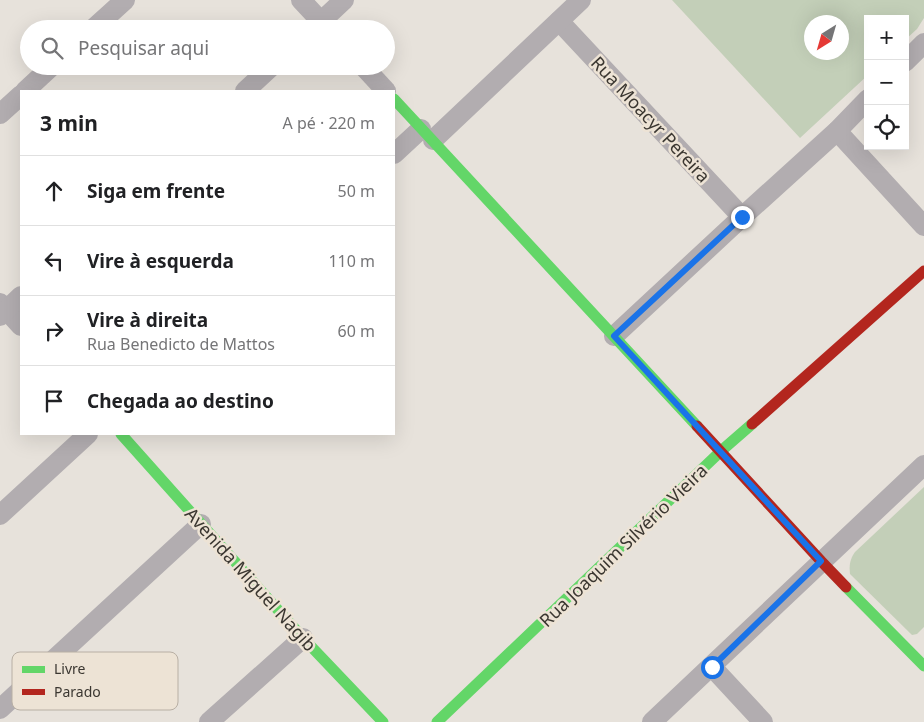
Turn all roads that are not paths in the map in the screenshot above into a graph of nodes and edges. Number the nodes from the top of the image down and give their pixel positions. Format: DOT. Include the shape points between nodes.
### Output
graph roads {
  1 [pos="300,0"];
  2 [pos="344,0"];
  3 [pos="581,0"];
  4 [pos="114,4"];
  5 [pos="101,20"];
  6 [pos="315,20"];
  7 [pos="326,20"];
  8 [pos="559,21"];
  9 [pos="924,43"];
  10 [pos="907,60"];
  11 [pos="42,75"];
  12 [pos="262,75"];
  13 [pos="371,75"];
  14 [pos="26,90"];
  15 [pos="246,90"];
  16 [pos="385,90"];
  17 [pos="20,96"];
  18 [pos="395,100"];
  19 [pos="864,104"];
  20 [pos="0,114"];
  21 [pos="837,131"];
  22 [pos="427,134"];
  23 [pos="395,153"];
  24 [pos="742,217"];
  25 [pos="924,226"];
  26 [pos="924,271"];
  27 [pos="20,297"];
  28 [pos="2,310"];
  29 [pos="20,325"];
  30 [pos="614,336"];
  31 [pos="87,435"];
  32 [pos="122,435"];
  33 [pos="721,451"];
  34 [pos="924,464"];
  35 [pos="0,515"];
  36 [pos="201,524"];
  37 [pos="821,561"];
  38 [pos="303,638"];
  39 [pos="62,652"];
  40 [pos="923,663"];
  41 [pos="712,667"];
  42 [pos="12,698"];
  43 [pos="0,709"];
  44 [pos="209,722"];
  45 [pos="383,722"];
  46 [pos="438,722"];
  47 [pos="652,722"];
  48 [pos="763,722"];
  1 -- 6 [label="street"];
  2 -- 7 [label="street"];
  3 -- 8 [label="street"];
  4 -- 5 [label="street"];
  8 -- 22 [label="street"];
  8 -- 24 [label="street, Rua Moacyr Pereira"];
  9 -- 10 [label="street"];
  11 -- 14 [label="street"];
  12 -- 15 [label="street"];
  13 -- 16 [label="street"];
  17 -- 20 [label="street"];
  18 -- 22 [label="street"];
  19 -- 21 [label="street"];
  21 -- 24 [label="street"];
  21 -- 25 [label="street"];
  22 -- 23 [label="street"];
  22 -- 30 [label="street"];
  24 -- 30 [label="street"];
  26 -- 33 [label="street, Rua Joaquim Silvério Vieira"];
  27 -- 28 [label="street"];
  28 -- 29 [label="street"];
  30 -- 33 [label="street"];
  31 -- 35 [label="street"];
  32 -- 36 [label="street, Avenida Miguel Nagib"];
  33 -- 37 [label="street"];
  33 -- 46 [label="street, Rua Joaquim Silvério Vieira"];
  34 -- 37 [label="street"];
  36 -- 38 [label="street, Avenida Miguel Nagib"];
  36 -- 39 [label="street"];
  37 -- 40 [label="street"];
  37 -- 41 [label="street"];
  38 -- 44 [label="street"];
  38 -- 45 [label="street, Avenida Miguel Nagib"];
  41 -- 47 [label="street"];
  41 -- 48 [label="street"];
  42 -- 43 [label="street"];
}
